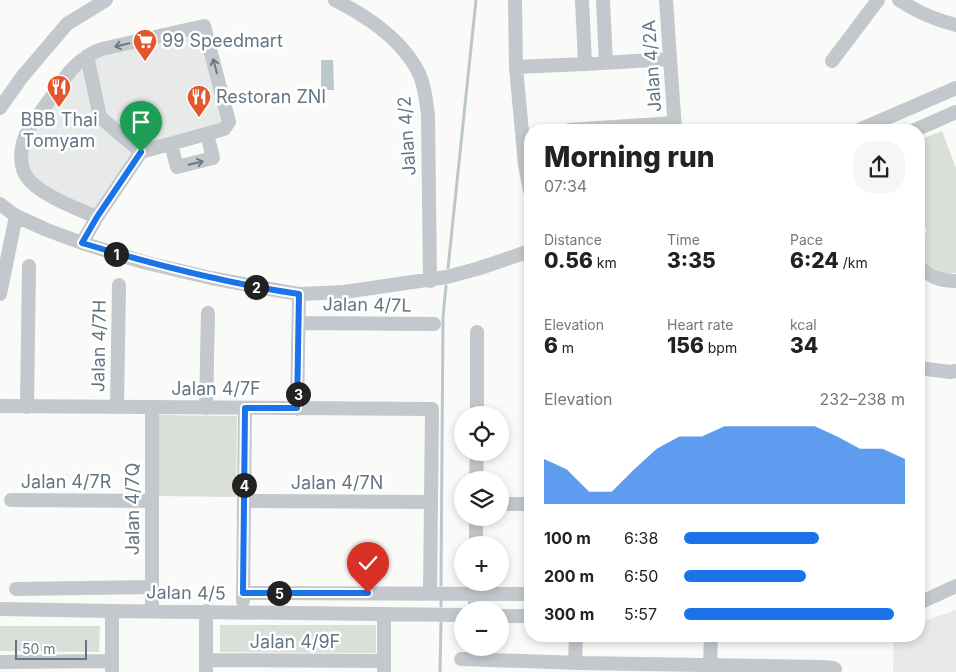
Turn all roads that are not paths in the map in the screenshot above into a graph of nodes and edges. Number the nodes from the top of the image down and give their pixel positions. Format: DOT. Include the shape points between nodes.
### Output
graph roads {
  1 [pos="106,0"];
  2 [pos="335,0"];
  3 [pos="515,0"];
  4 [pos="582,0"];
  5 [pos="604,0"];
  6 [pos="666,0"];
  7 [pos="878,0"];
  8 [pos="900,0"];
  9 [pos="956,25"];
  10 [pos="87,56"];
  11 [pos="670,59"];
  12 [pos="832,61"];
  13 [pos="606,63"];
  14 [pos="585,64"];
  15 [pos="516,67"];
  16 [pos="956,88"];
  17 [pos="0,108"];
  18 [pos="956,112"];
  19 [pos="525,124"];
  20 [pos="674,124"];
  21 [pos="873,124"];
  22 [pos="925,126"];
  23 [pos="207,134"];
  24 [pos="171,144"];
  25 [pos="141,152"];
  26 [pos="0,204"];
  27 [pos="16,216"];
  28 [pos="97,217"];
  29 [pos="82,243"];
  30 [pos="524,253"];
  31 [pos="29,266"];
  32 [pos="925,271"];
  33 [pos="430,280"];
  34 [pos="956,282"];
  35 [pos="118,284"];
  36 [pos="0,294"];
  37 [pos="299,294"];
  38 [pos="208,313"];
  39 [pos="299,323"];
  40 [pos="434,324"];
  41 [pos="477,332"];
  42 [pos="925,369"];
  43 [pos="956,371"];
  44 [pos="0,406"];
  45 [pos="477,406"];
  46 [pos="27,407"];
  47 [pos="117,407"];
  48 [pos="152,408"];
  49 [pos="206,408"];
  50 [pos="245,408"];
  51 [pos="297,408"];
  52 [pos="11,500"];
  53 [pos="152,501"];
  54 [pos="244,501"];
  55 [pos="431,502"];
  56 [pos="509,504"];
  57 [pos="524,504"];
  58 [pos="956,586"];
  59 [pos="152,588"];
  60 [pos="16,589"];
  61 [pos="454,590"];
  62 [pos="502,591"];
  63 [pos="243,593"];
  64 [pos="430,593"];
  65 [pos="524,593"];
  66 [pos="925,600"];
  67 [pos="0,609"];
  68 [pos="112,611"];
  69 [pos="152,611"];
  70 [pos="206,612"];
  71 [pos="242,612"];
  72 [pos="384,614"];
  73 [pos="454,615"];
  74 [pos="509,616"];
  75 [pos="524,616"];
  76 [pos="576,642"];
  77 [pos="711,642"];
  78 [pos="461,659"];
  79 [pos="0,662"];
  80 [pos="575,663"];
  81 [pos="710,665"];
  82 [pos="206,666"];
  83 [pos="384,666"];
  84 [pos="112,667"];
  85 [pos="835,670"];
  1 -- 17 [label="street" via="67,24"];
  2 -- 33 [label="street, Jalan 4/2" via="381,27 416,67 424,90 428,115"];
  3 -- 15 [label="street"];
  4 -- 14 [label="street"];
  5 -- 13 [label="street"];
  6 -- 11 [label="street, Jalan 4/2A"];
  7 -- 12 [label="street"];
  8 -- 9 [label="street" via="926,16"];
  23 -- 10 [label="street, one-way" via="224,129 229,122 204,26 102,49"];
  10 -- 25 [label="street" via="100,117"];
  10 -- 28 [label="street" via="73,67 28,130 21,160 30,181 49,195"];
  11 -- 13 [label="street"];
  11 -- 20 [label="street, Jalan 4/2A"];
  13 -- 14 [label="street"];
  14 -- 15 [label="street"];
  15 -- 19 [label="street"];
  16 -- 21 [label="street"];
  18 -- 22 [label="street"];
  23 -- 24 [label="street"];
  24 -- 23 [label="street, one-way" via="177,167 213,158"];
  24 -- 25 [label="street"];
  25 -- 28 [label="street"];
  26 -- 27 [label="street"];
  27 -- 29 [label="street"];
  27 -- 36 [label="street"];
  28 -- 29 [label="street"];
  29 -- 37 [label="street" via="211,278"];
  30 -- 33 [label="street" via="447,278"];
  31 -- 46 [label="street"];
  32 -- 34 [label="street" via="944,282"];
  33 -- 37 [label="street" via="344,292"];
  35 -- 47 [label="street, Jalan 4/7H"];
  37 -- 39 [label="street, Jalan 4/7L"];
  38 -- 49 [label="street"];
  39 -- 40 [label="street, Jalan 4/7L"];
  39 -- 51 [label="street, Jalan 4/7L"];
  41 -- 45 [label="street"];
  42 -- 43 [label="street"];
  44 -- 46 [label="street, Jalan 4/7F"];
  46 -- 47 [label="street, Jalan 4/7F"];
  47 -- 48 [label="street, Jalan 4/7F"];
  48 -- 49 [label="street, Jalan 4/7F"];
  48 -- 53 [label="street, Jalan 4/7Q"];
  49 -- 50 [label="street, Jalan 4/7F"];
  50 -- 51 [label="street, Jalan 4/7F"];
  50 -- 54 [label="street"];
  51 -- 55 [label="street, Jalan 4/7F" via="432,410"];
  52 -- 53 [label="street, Jalan 4/7R"];
  53 -- 59 [label="street, Jalan 4/7Q"];
  54 -- 55 [label="street, Jalan 4/7N"];
  54 -- 63 [label="street"];
  55 -- 64 [label="street"];
  56 -- 57 [label="street"];
  58 -- 66 [label="street"];
  59 -- 60 [label="street"];
  59 -- 69 [label="street, Jalan 4/7Q"];
  61 -- 64 [label="street"];
  62 -- 65 [label="street"];
  63 -- 64 [label="street"];
  63 -- 71 [label="street"];
  67 -- 68 [label="street, Jalan 4/5"];
  68 -- 69 [label="street, Jalan 4/5"];
  68 -- 84 [label="street"];
  69 -- 70 [label="street, Jalan 4/5"];
  70 -- 71 [label="street, Jalan 4/5"];
  70 -- 82 [label="street"];
  71 -- 72 [label="street, Jalan 4/5"];
  72 -- 73 [label="street, Jalan 4/5"];
  72 -- 83 [label="street"];
  74 -- 75 [label="street"];
  76 -- 80 [label="street"];
  77 -- 81 [label="street"];
  78 -- 80 [label="street"];
  79 -- 84 [label="street"];
  80 -- 81 [label="street"];
  81 -- 85 [label="street" via="823,667"];
  82 -- 83 [label="street, Jalan 4/9F"];
}
